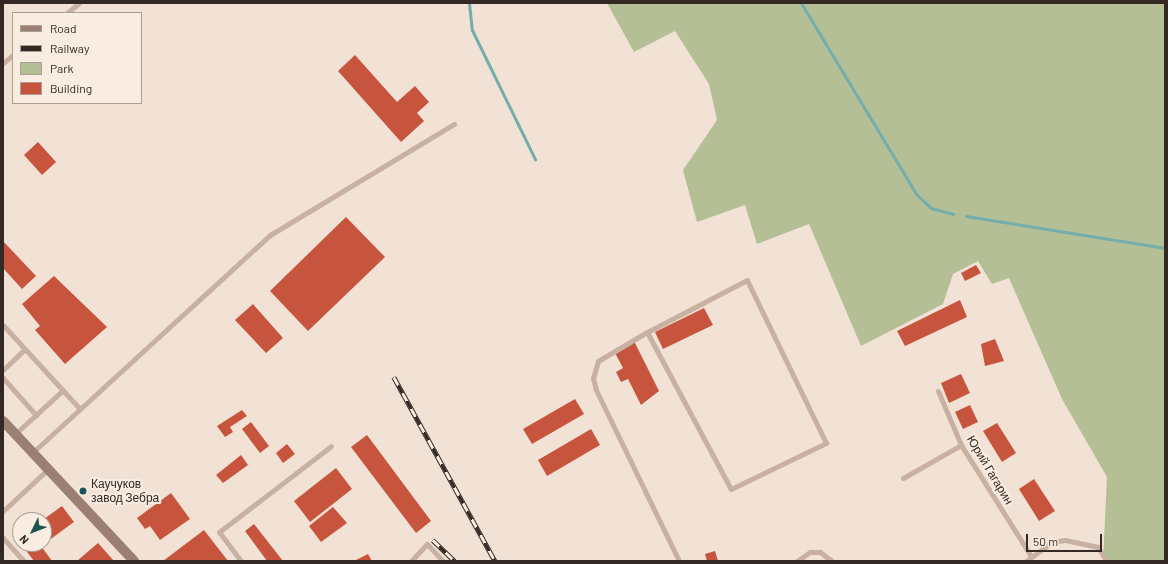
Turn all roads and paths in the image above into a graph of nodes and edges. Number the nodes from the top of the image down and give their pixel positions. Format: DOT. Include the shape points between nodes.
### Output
graph roads {
  1 [pos="79,3"];
  2 [pos="68,12"];
  3 [pos="12,56"];
  4 [pos="3,63"];
  5 [pos="454,124"];
  6 [pos="3,325"];
  7 [pos="647,332"];
  8 [pos="25,349"];
  9 [pos="3,370"];
  10 [pos="3,378"];
  11 [pos="63,390"];
  12 [pos="938,391"];
  13 [pos="80,408"];
  14 [pos="36,415"];
  15 [pos="3,421"];
  16 [pos="15,434"];
  17 [pos="961,444"];
  18 [pos="331,446"];
  19 [pos="32,453"];
  20 [pos="47,470"];
  21 [pos="902,478"];
  22 [pos="3,511"];
  23 [pos="3,538"];
  24 [pos="1031,556"];
  25 [pos="24,561"];
  26 [pos="134,561"];
  27 [pos="242,561"];
  28 [pos="411,561"];
  29 [pos="443,561"];
  30 [pos="679,561"];
  31 [pos="797,561"];
  32 [pos="832,561"];
  33 [pos="1026,561"];
  34 [pos="1106,561"];
  1 -- 2 [label="lane"];
  3 -- 4 [label="lane"];
  5 -- 13 [label="lane" via="270,235"];
  6 -- 8 [label="lane"];
  7 -- 7 [label="lane" via="747,280 826,444 731,489"];
  7 -- 30 [label="lane" via="598,361 593,378"];
  8 -- 9 [label="lane"];
  8 -- 11 [label="lane"];
  10 -- 14 [label="lane"];
  11 -- 13 [label="lane"];
  11 -- 14 [label="lane"];
  12 -- 17 [label="lane, Юрий Гагарин"];
  13 -- 19 [label="lane"];
  14 -- 16 [label="lane"];
  15 -- 16 [label="street"];
  16 -- 19 [label="street"];
  17 -- 21 [label="lane"];
  17 -- 24 [label="lane, Юрий Гагарин"];
  18 -- 27 [label="lane" via="219,532"];
  19 -- 20 [label="street"];
  20 -- 22 [label="lane"];
  20 -- 26 [label="street"];
  23 -- 25 [label="lane"];
  24 -- 33 [label="lane"];
  24 -- 34 [label="lane" via="1052,542 1072,540 1098,547"];
  28 -- 29 [label="lane" via="427,544"];
  31 -- 32 [label="lane" via="810,552 820,552"];
}
